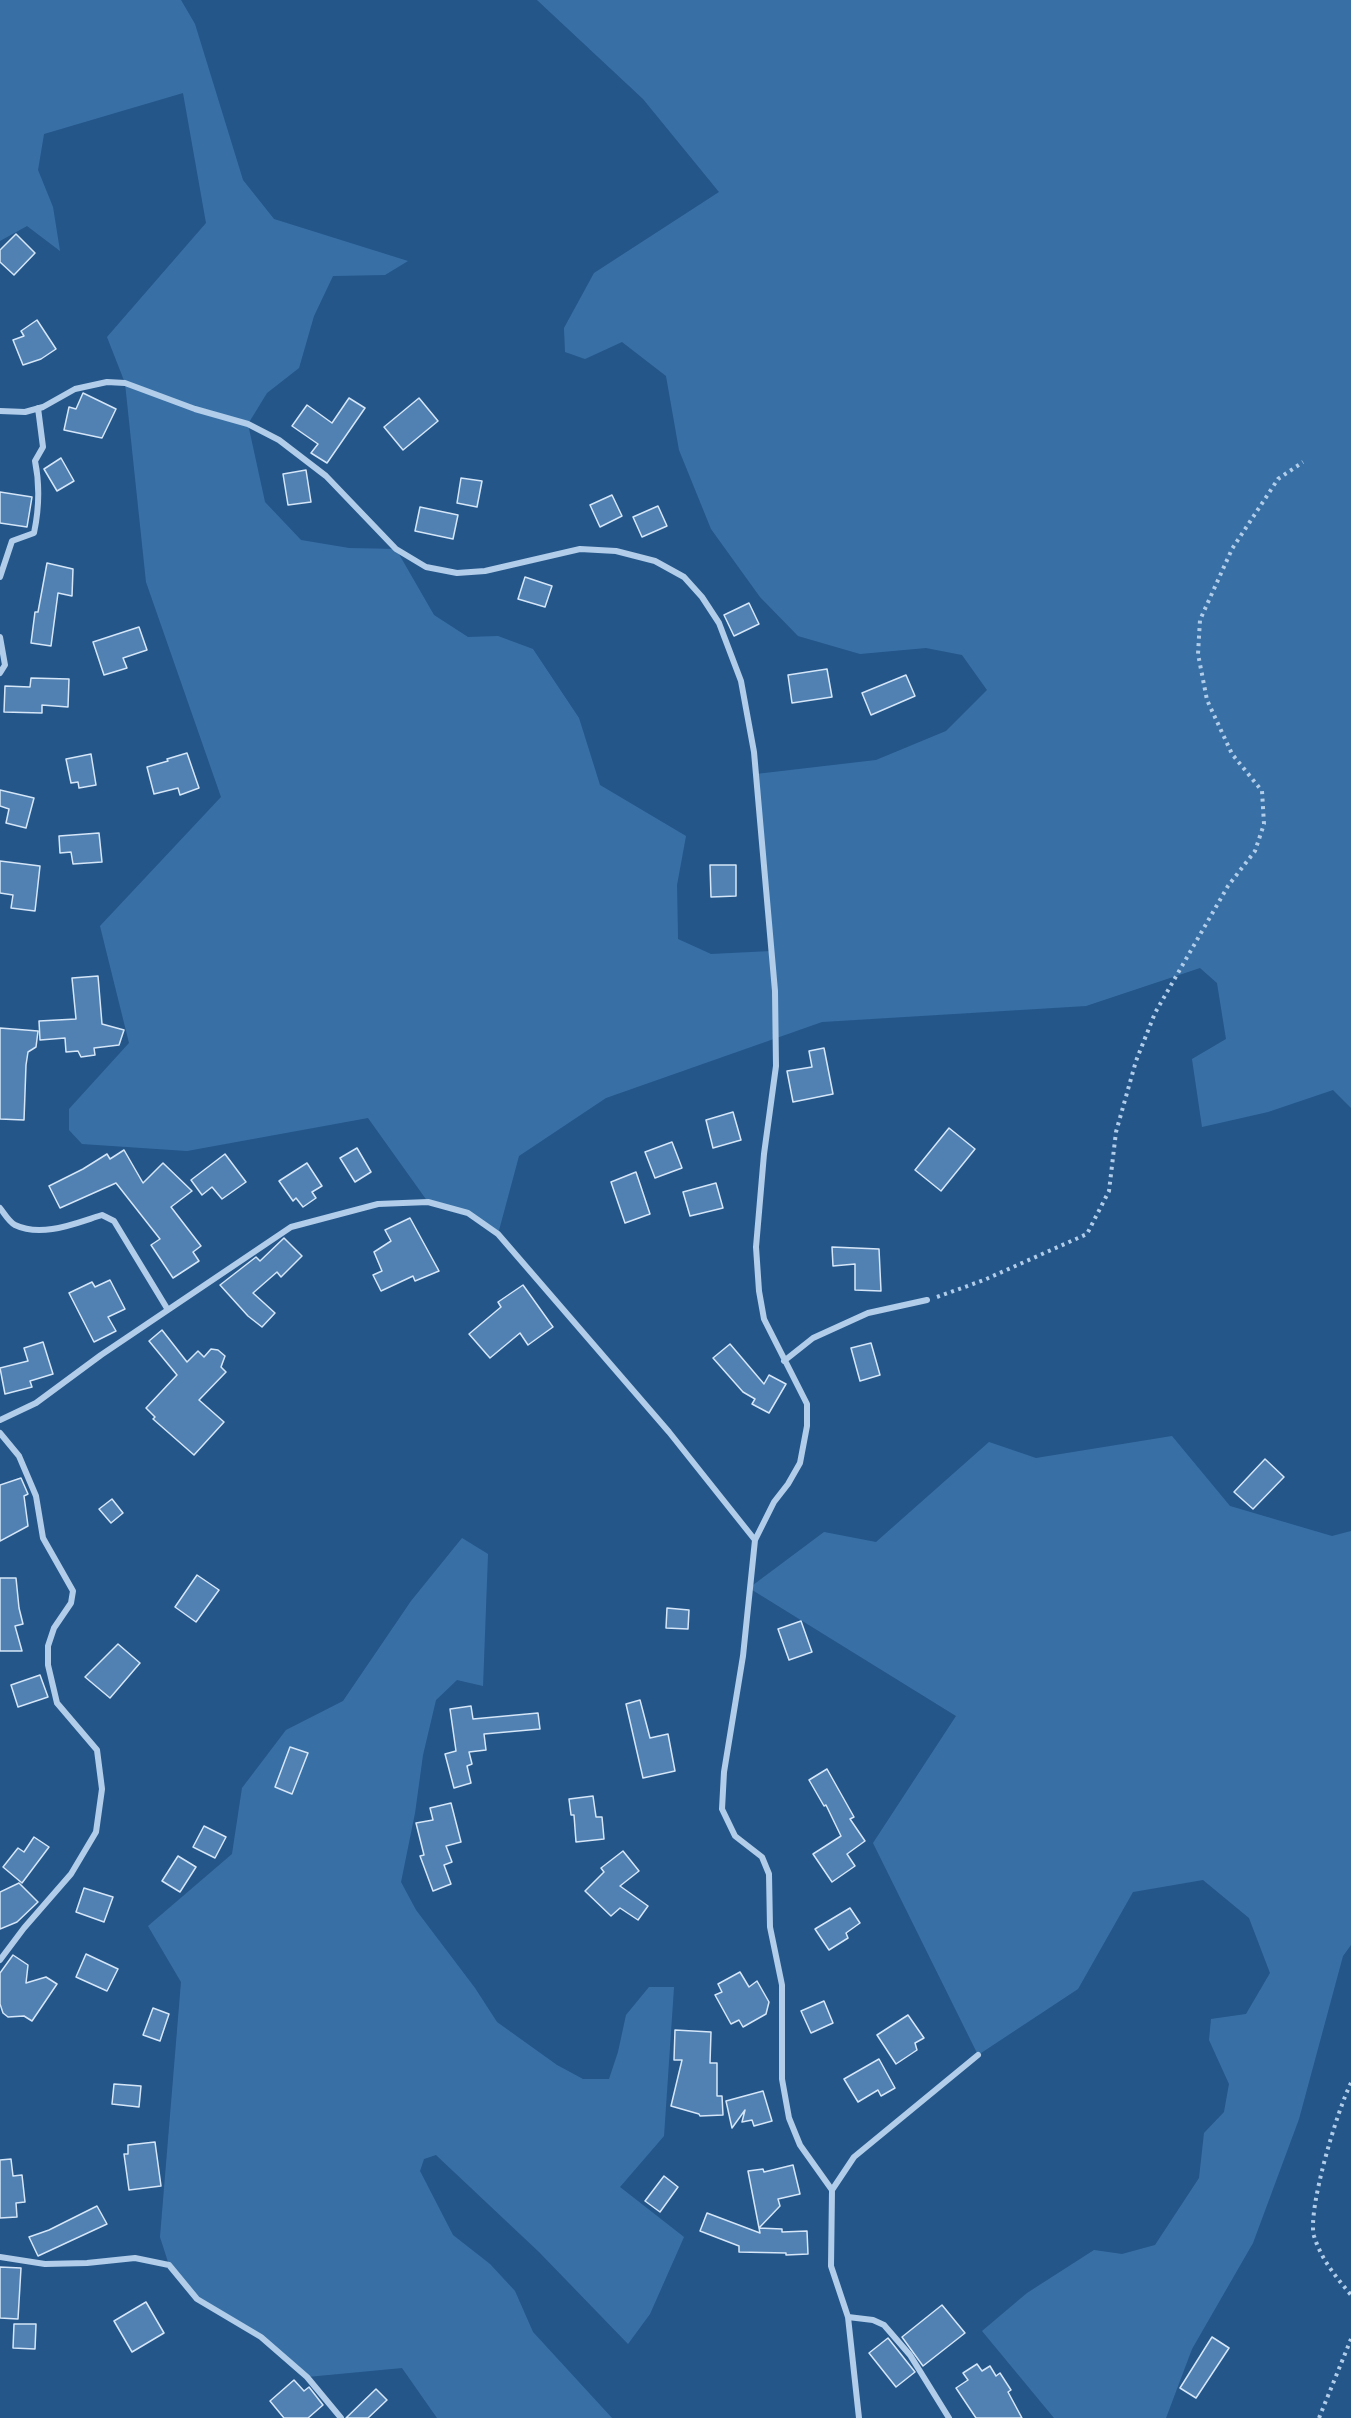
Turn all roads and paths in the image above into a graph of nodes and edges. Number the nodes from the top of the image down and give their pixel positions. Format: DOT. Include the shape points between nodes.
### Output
graph roads {
  1 [pos="38,408"];
  2 [pos="0,411"];
  3 [pos="1304,462"];
  4 [pos="0,577"];
  5 [pos="0,637"];
  6 [pos="0,673"];
  7 [pos="0,1208"];
  8 [pos="927,1300"];
  9 [pos="168,1310"];
  10 [pos="784,1360"];
  11 [pos="0,1420"];
  12 [pos="0,1433"];
  13 [pos="755,1540"];
  14 [pos="0,1960"];
  15 [pos="978,2055"];
  16 [pos="1351,2083"];
  17 [pos="832,2190"];
  18 [pos="0,2257"];
  19 [pos="1351,2295"];
  20 [pos="848,2317"];
  21 [pos="1351,2339"];
  22 [pos="341,2418"];
  23 [pos="859,2418"];
  24 [pos="949,2418"];
  25 [pos="1319,2418"];
  1 -- 2 [label="street"];
  1 -- 4 [label="street" via="43,447 35,461 39,479 34,533 12,541"];
  1 -- 10 [label="street" via="75,389 107,382 125,383 248,424 279,440 342,490 396,549 426,567 457,573 485,571 580,549 616,551 655,561 684,577 702,597 718,623 741,681 754,752 775,991 776,1066 756,1247 764,1319"];
  3 -- 8 [label="path" via="1278,478 1239,538 1200,620 1198,654 1207,700 1232,754 1262,791 1264,824 1255,850 1228,886 1155,1012 1116,1132 1109,1191 1087,1234 984,1280"];
  5 -- 6 [label="street" via="5,665"];
  7 -- 9 [label="street" via="13,1225 30,1230 60,1228 102,1215 114,1221"];
  8 -- 10 [label="street" via="868,1313 813,1338"];
  9 -- 11 [label="street" via="36,1403"];
  9 -- 13 [label="street" via="291,1227 378,1204 428,1202 468,1213 498,1234 533,1273"];
  10 -- 13 [label="street" via="807,1404 807,1426 800,1463"];
  12 -- 14 [label="street" via="19,1456 36,1496 44,1538 73,1591 71,1603 54,1628 48,1646 48,1665 57,1703 97,1750 102,1789 96,1832 71,1874"];
  13 -- 17 [label="street" via="743,1656 723,1772 722,1809 735,1836 762,1857 769,1874 770,1927 782,1985 782,2079 789,2118 800,2145"];
  15 -- 17 [label="street" via="854,2157"];
  16 -- 19 [label="path" via="1316,2196 1314,2234 1325,2262"];
  17 -- 20 [label="street" via="831,2266"];
  18 -- 22 [label="street" via="45,2264 135,2258 169,2265 197,2299 261,2337 307,2377"];
  20 -- 23 [label="street"];
  20 -- 24 [label="street" via="884,2325 910,2355"];
  21 -- 25 [label="path"];
}
